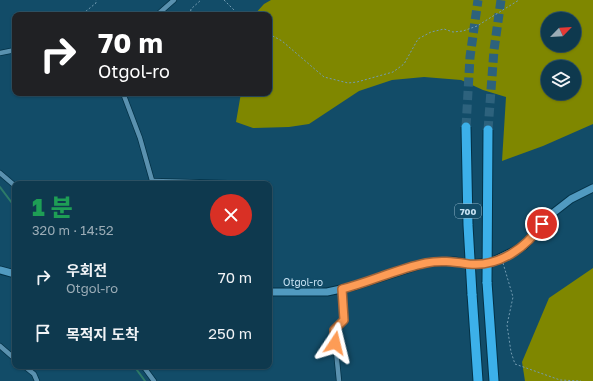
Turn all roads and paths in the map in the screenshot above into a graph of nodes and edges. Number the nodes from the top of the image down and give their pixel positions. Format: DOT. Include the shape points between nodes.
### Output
graph roads {
  1 [pos="96,0"];
  2 [pos="174,0"];
  3 [pos="200,0"];
  4 [pos="224,0"];
  5 [pos="519,0"];
  6 [pos="85,12"];
  7 [pos="160,12"];
  8 [pos="190,12"];
  9 [pos="235,12"];
  10 [pos="272,36"];
  11 [pos="12,51"];
  12 [pos="0,53"];
  13 [pos="124,96"];
  14 [pos="466,127"];
  15 [pos="488,130"];
  16 [pos="0,173"];
  17 [pos="152,181"];
  18 [pos="12,183"];
  19 [pos="593,188"];
  20 [pos="502,258"];
  21 [pos="0,270"];
  22 [pos="12,273"];
  23 [pos="342,289"];
  24 [pos="272,292"];
  25 [pos="0,346"];
  26 [pos="12,356"];
  27 [pos="28,369"];
  28 [pos="145,369"];
  29 [pos="37,381"];
  30 [pos="154,381"];
  31 [pos="339,381"];
  32 [pos="478,381"];
  33 [pos="494,381"];
  34 [pos="581,381"];
  1 -- 6 [label="path" via="96,3"];
  2 -- 7 [label="street"];
  3 -- 8 [label="path"];
  4 -- 9 [label="path"];
  5 -- 10 [label="path" via="477,26 463,31 453,32 444,29 431,32 418,39 404,64 393,72 357,82 348,83 324,77 282,41"];
  11 -- 12 [label="street"];
  13 -- 17 [label="street"];
  14 -- 32 [label="highway, 700, bridge" via="468,226"];
  15 -- 33 [label="highway, 700, bridge" via="487,282"];
  16 -- 18 [label="street"];
  19 -- 20 [label="street, Otgol-ro" via="571,199 553,213 524,246"];
  20 -- 23 [label="street, Otgol-ro" via="481,264 455,261 426,263"];
  20 -- 34 [label="path" via="513,297 507,325 515,364 560,380"];
  21 -- 22 [label="street"];
  23 -- 24 [label="street, Otgol-ro" via="313,293"];
  23 -- 31 [label="street" via="344,320 334,330"];
  25 -- 26 [label="street"];
  27 -- 29 [label="street"];
  28 -- 30 [label="street"];
}
